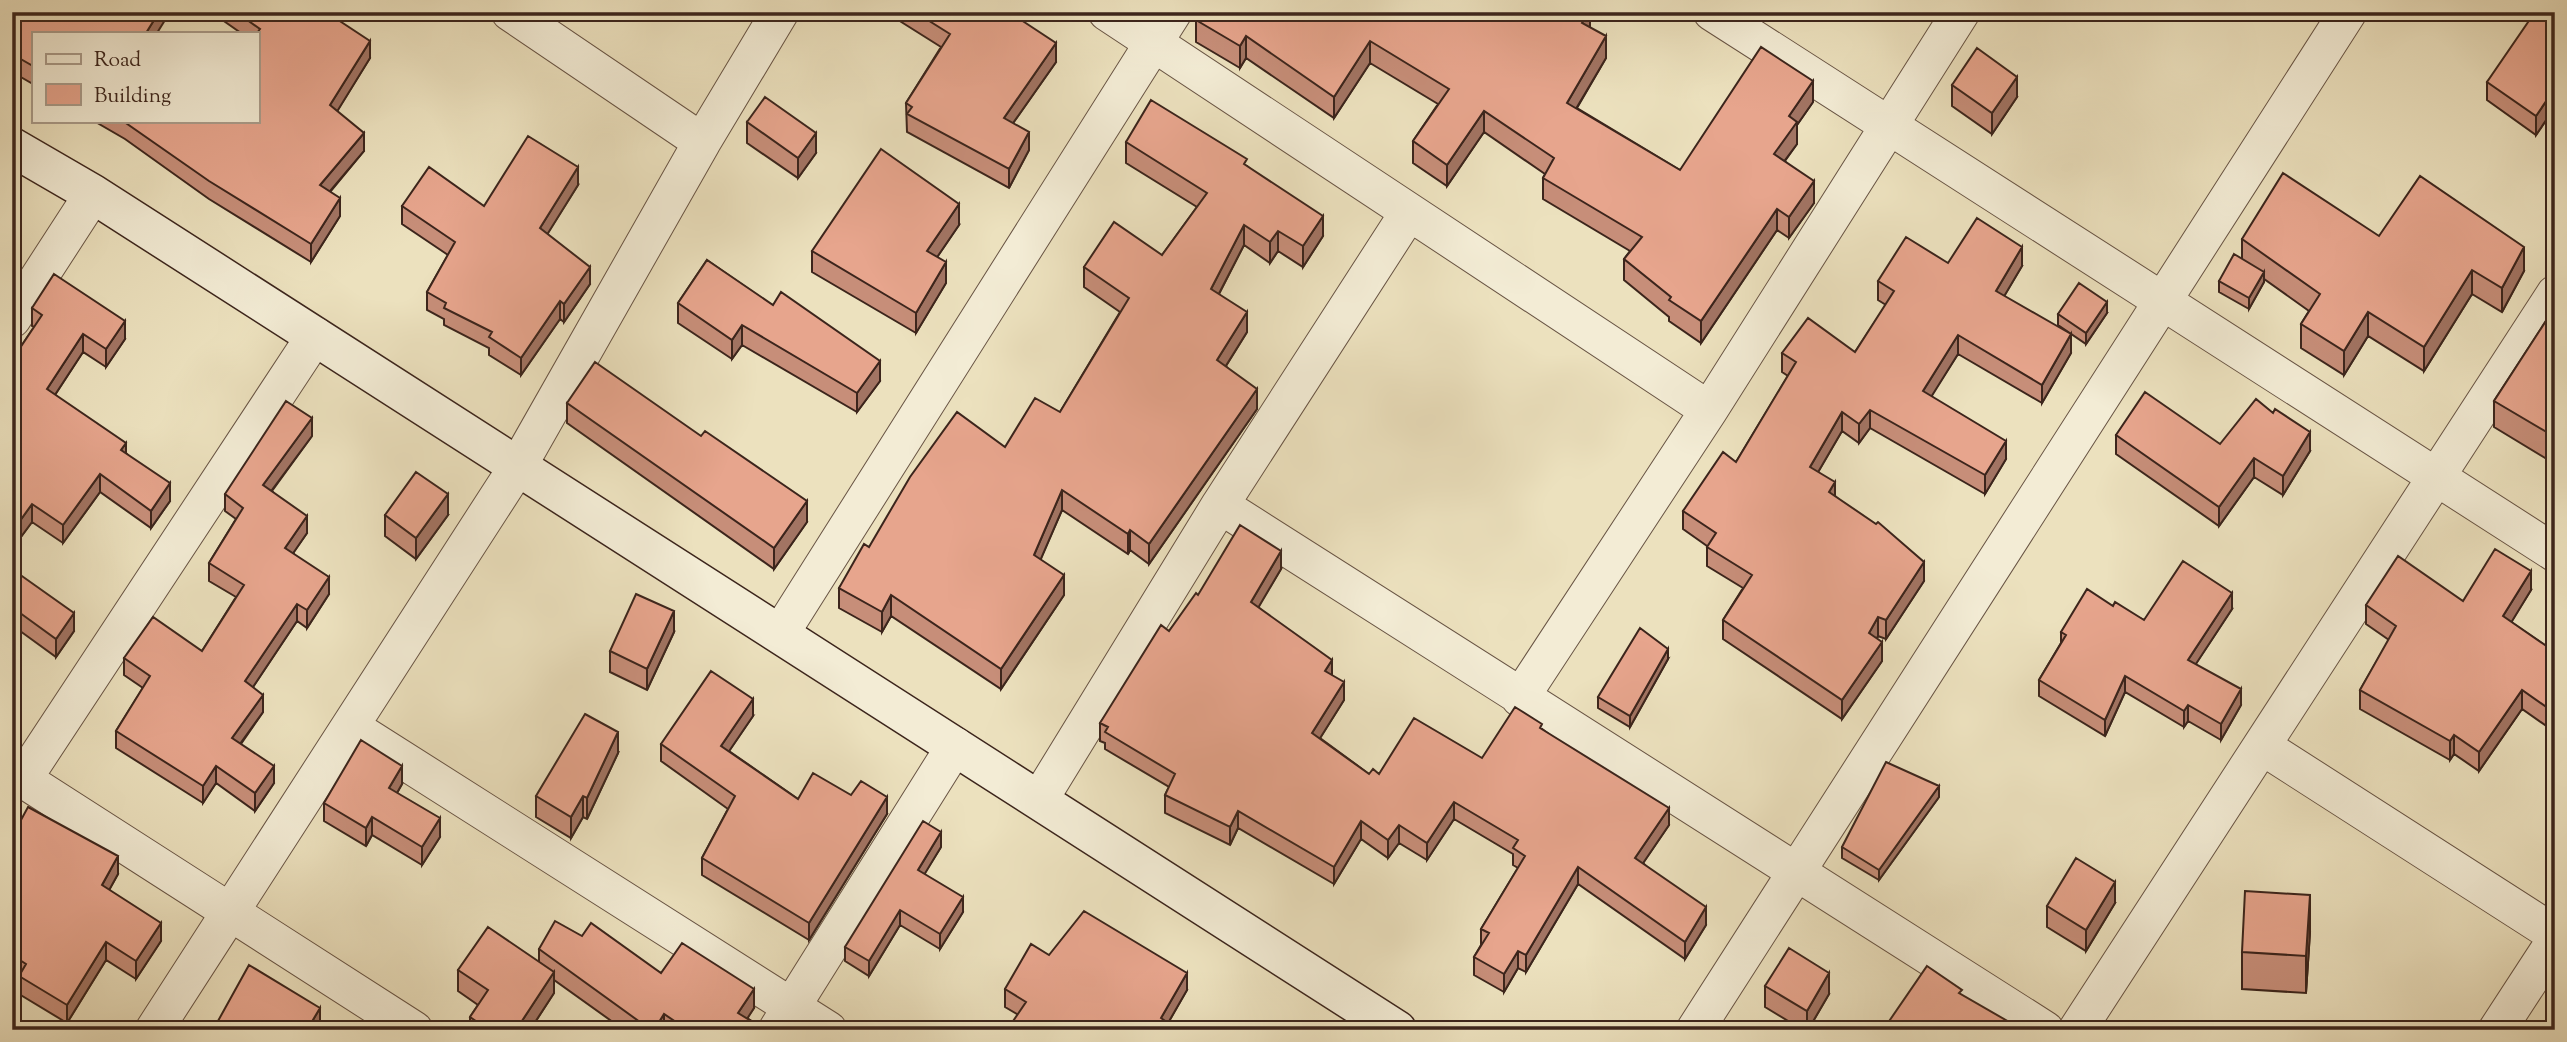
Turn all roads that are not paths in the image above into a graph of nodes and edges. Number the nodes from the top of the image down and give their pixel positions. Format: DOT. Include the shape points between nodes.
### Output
graph roads {
  1 [pos="510,12"];
  2 [pos="780,12"];
  3 [pos="1107,12"];
  4 [pos="1173,12"];
  5 [pos="1712,12"];
  6 [pos="1961,12"];
  7 [pos="2348,12"];
  8 [pos="1153,42"];
  9 [pos="1888,126"];
  10 [pos="702,142"];
  11 [pos="12,147"];
  12 [pos="93,194"];
  13 [pos="1409,212"];
  14 [pos="2555,294"];
  15 [pos="2161,302"];
  16 [pos="12,319"];
  17 [pos="315,336"];
  18 [pos="1709,410"];
  19 [pos="518,466"];
  20 [pos="2433,477"];
  21 [pos="1220,505"];
  22 [pos="2555,553"];
  23 [pos="780,634"];
  24 [pos="1520,698"];
  25 [pos="351,727"];
  26 [pos="955,746"];
  27 [pos="2262,746"];
  28 [pos="18,775"];
  29 [pos="1039,800"];
  30 [pos="1795,872"];
  31 [pos="231,910"];
  32 [pos="2555,934"];
  33 [pos="2555,941"];
  34 [pos="784,1018"];
  35 [pos="154,1030"];
  36 [pos="414,1030"];
  37 [pos="828,1030"];
  38 [pos="1397,1030"];
  39 [pos="1695,1030"];
  40 [pos="2045,1030"];
  41 [pos="2077,1030"];
  42 [pos="2497,1030"];
  1 -- 10 [label="street"];
  2 -- 10 [label="street"];
  3 -- 8 [label="street"];
  4 -- 8 [label="street"];
  5 -- 9 [label="street"];
  6 -- 9 [label="street"];
  7 -- 15 [label="street"];
  8 -- 13 [label="street"];
  8 -- 23 [label="street"];
  9 -- 15 [label="street"];
  9 -- 18 [label="street"];
  10 -- 19 [label="street"];
  11 -- 12 [label="street"];
  12 -- 16 [label="street"];
  12 -- 17 [label="street"];
  13 -- 18 [label="street"];
  13 -- 21 [label="street"];
  14 -- 20 [label="street"];
  15 -- 20 [label="street"];
  15 -- 30 [label="street"];
  17 -- 19 [label="street"];
  17 -- 28 [label="street"];
  18 -- 24 [label="street"];
  19 -- 23 [label="street"];
  19 -- 25 [label="street"];
  20 -- 22 [label="street"];
  20 -- 27 [label="street"];
  21 -- 24 [label="street"];
  21 -- 29 [label="street"];
  23 -- 26 [label="street"];
  24 -- 30 [label="street"];
  25 -- 31 [label="street"];
  25 -- 34 [label="street"];
  26 -- 29 [label="street"];
  26 -- 34 [label="street"];
  27 -- 32 [label="street"];
  27 -- 41 [label="street"];
  28 -- 31 [label="street"];
  29 -- 38 [label="street"];
  30 -- 39 [label="street"];
  30 -- 40 [label="street"];
  31 -- 35 [label="street"];
  31 -- 36 [label="street"];
  33 -- 42 [label="street"];
  34 -- 37 [label="street"];
}
